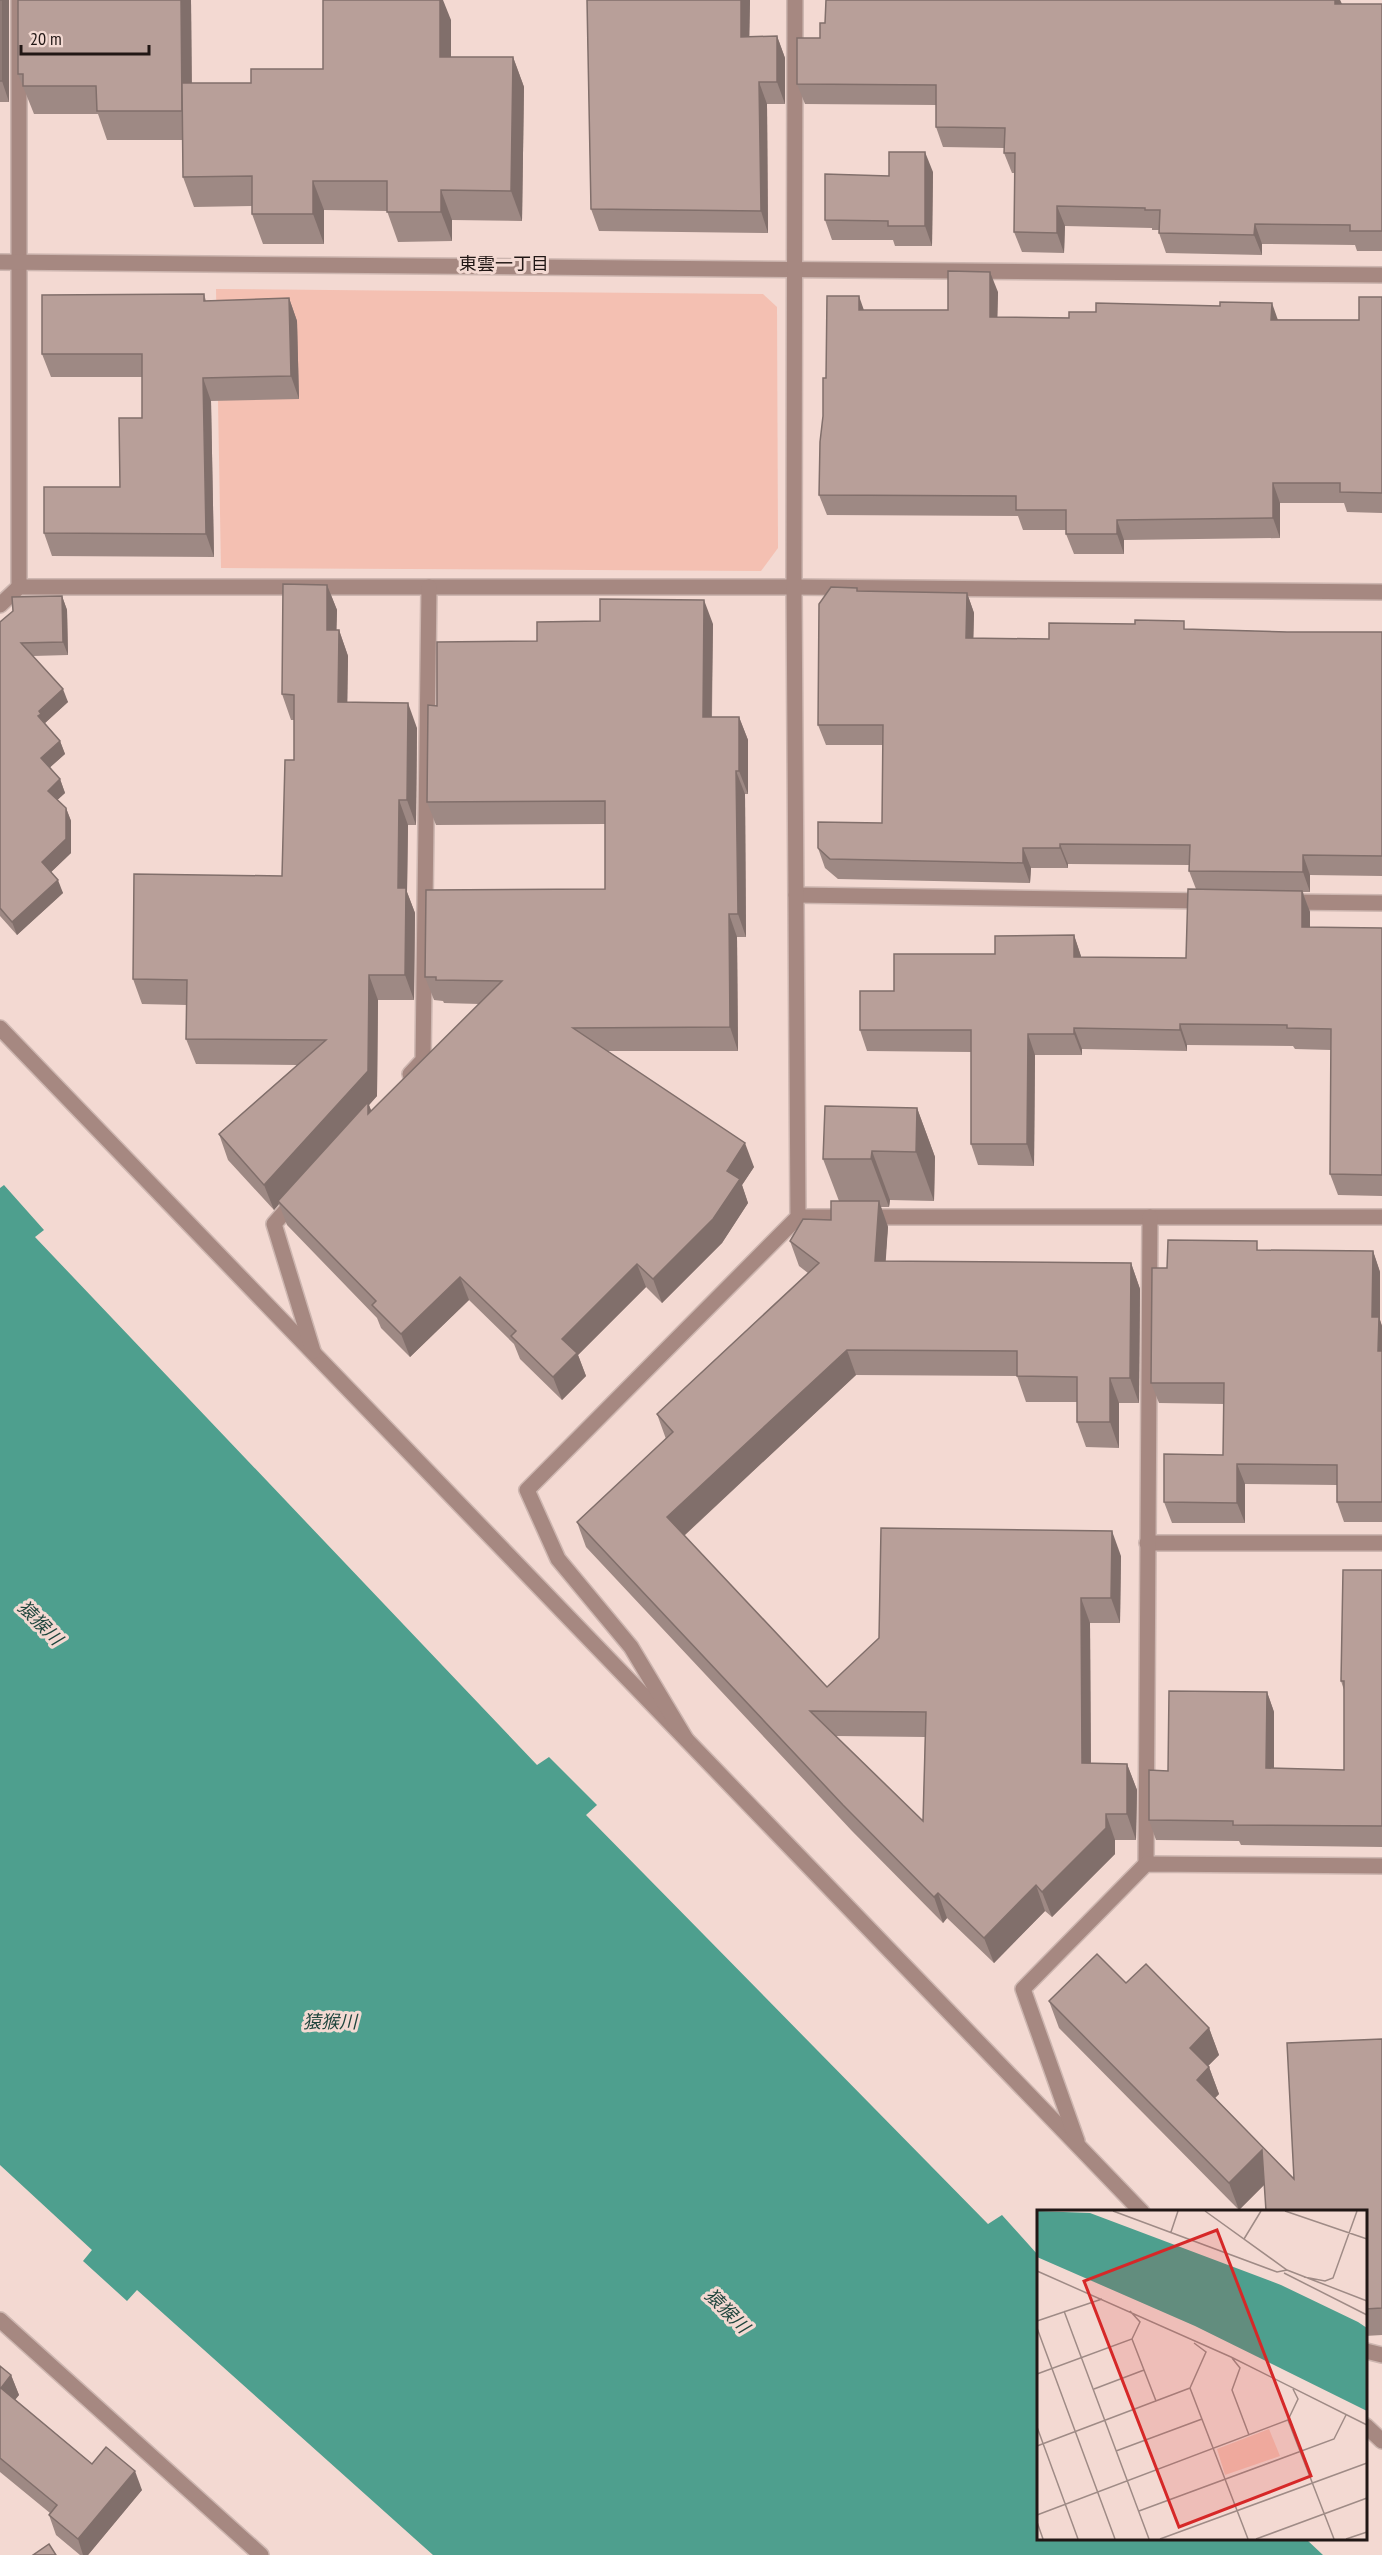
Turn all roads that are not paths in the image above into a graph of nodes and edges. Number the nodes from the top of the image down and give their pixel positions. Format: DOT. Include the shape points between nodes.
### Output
graph roads {
  1 [pos="18,0"];
  2 [pos="795,0"];
  3 [pos="0,262"];
  4 [pos="18,262"];
  5 [pos="795,270"];
  6 [pos="1382,275"];
  7 [pos="20,586"];
  8 [pos="429,587"];
  9 [pos="794,587"];
  10 [pos="1382,592"];
  11 [pos="0,605"];
  12 [pos="796,895"];
  13 [pos="1227,901"];
  14 [pos="1274,902"];
  15 [pos="1382,903"];
  16 [pos="0,1028"];
  17 [pos="400,1086"];
  18 [pos="305,1189"];
  19 [pos="798,1217"];
  20 [pos="1150,1217"];
  21 [pos="1382,1217"];
  22 [pos="314,1355"];
  23 [pos="1147,1543"];
  24 [pos="1382,1543"];
  25 [pos="686,1739"];
  26 [pos="1146,1863"];
  27 [pos="1382,1866"];
  28 [pos="1080,2147"];
  29 [pos="1141,2210"];
  30 [pos="0,2320"];
  31 [pos="1367,2351"];
  32 [pos="1382,2355"];
  33 [pos="1367,2428"];
  34 [pos="1382,2441"];
  35 [pos="261,2555"];
  1 -- 4 [label="street"];
  2 -- 5 [label="street"];
  3 -- 4 [label="street"];
  4 -- 5 [label="street"];
  4 -- 7 [label="street"];
  5 -- 6 [label="street"];
  5 -- 9 [label="street"];
  7 -- 8 [label="street"];
  7 -- 11 [label="street"];
  8 -- 9 [label="street"];
  8 -- 17 [label="street" via="423,1060"];
  9 -- 10 [label="street"];
  9 -- 12 [label="street"];
  12 -- 13 [label="street"];
  12 -- 19 [label="street"];
  14 -- 15 [label="street"];
  16 -- 22 [label="street"];
  18 -- 22 [label="street" via="274,1224"];
  19 -- 20 [label="street"];
  19 -- 25 [label="street" via="527,1490 558,1559 631,1647"];
  20 -- 21 [label="street"];
  20 -- 23 [label="street"];
  22 -- 25 [label="street"];
  23 -- 24 [label="street"];
  23 -- 26 [label="street"];
  25 -- 28 [label="street"];
  26 -- 27 [label="street"];
  26 -- 28 [label="street" via="1023,1989"];
  28 -- 29 [label="street"];
  30 -- 35 [label="street"];
  31 -- 32 [label="street"];
  33 -- 34 [label="street"];
}
